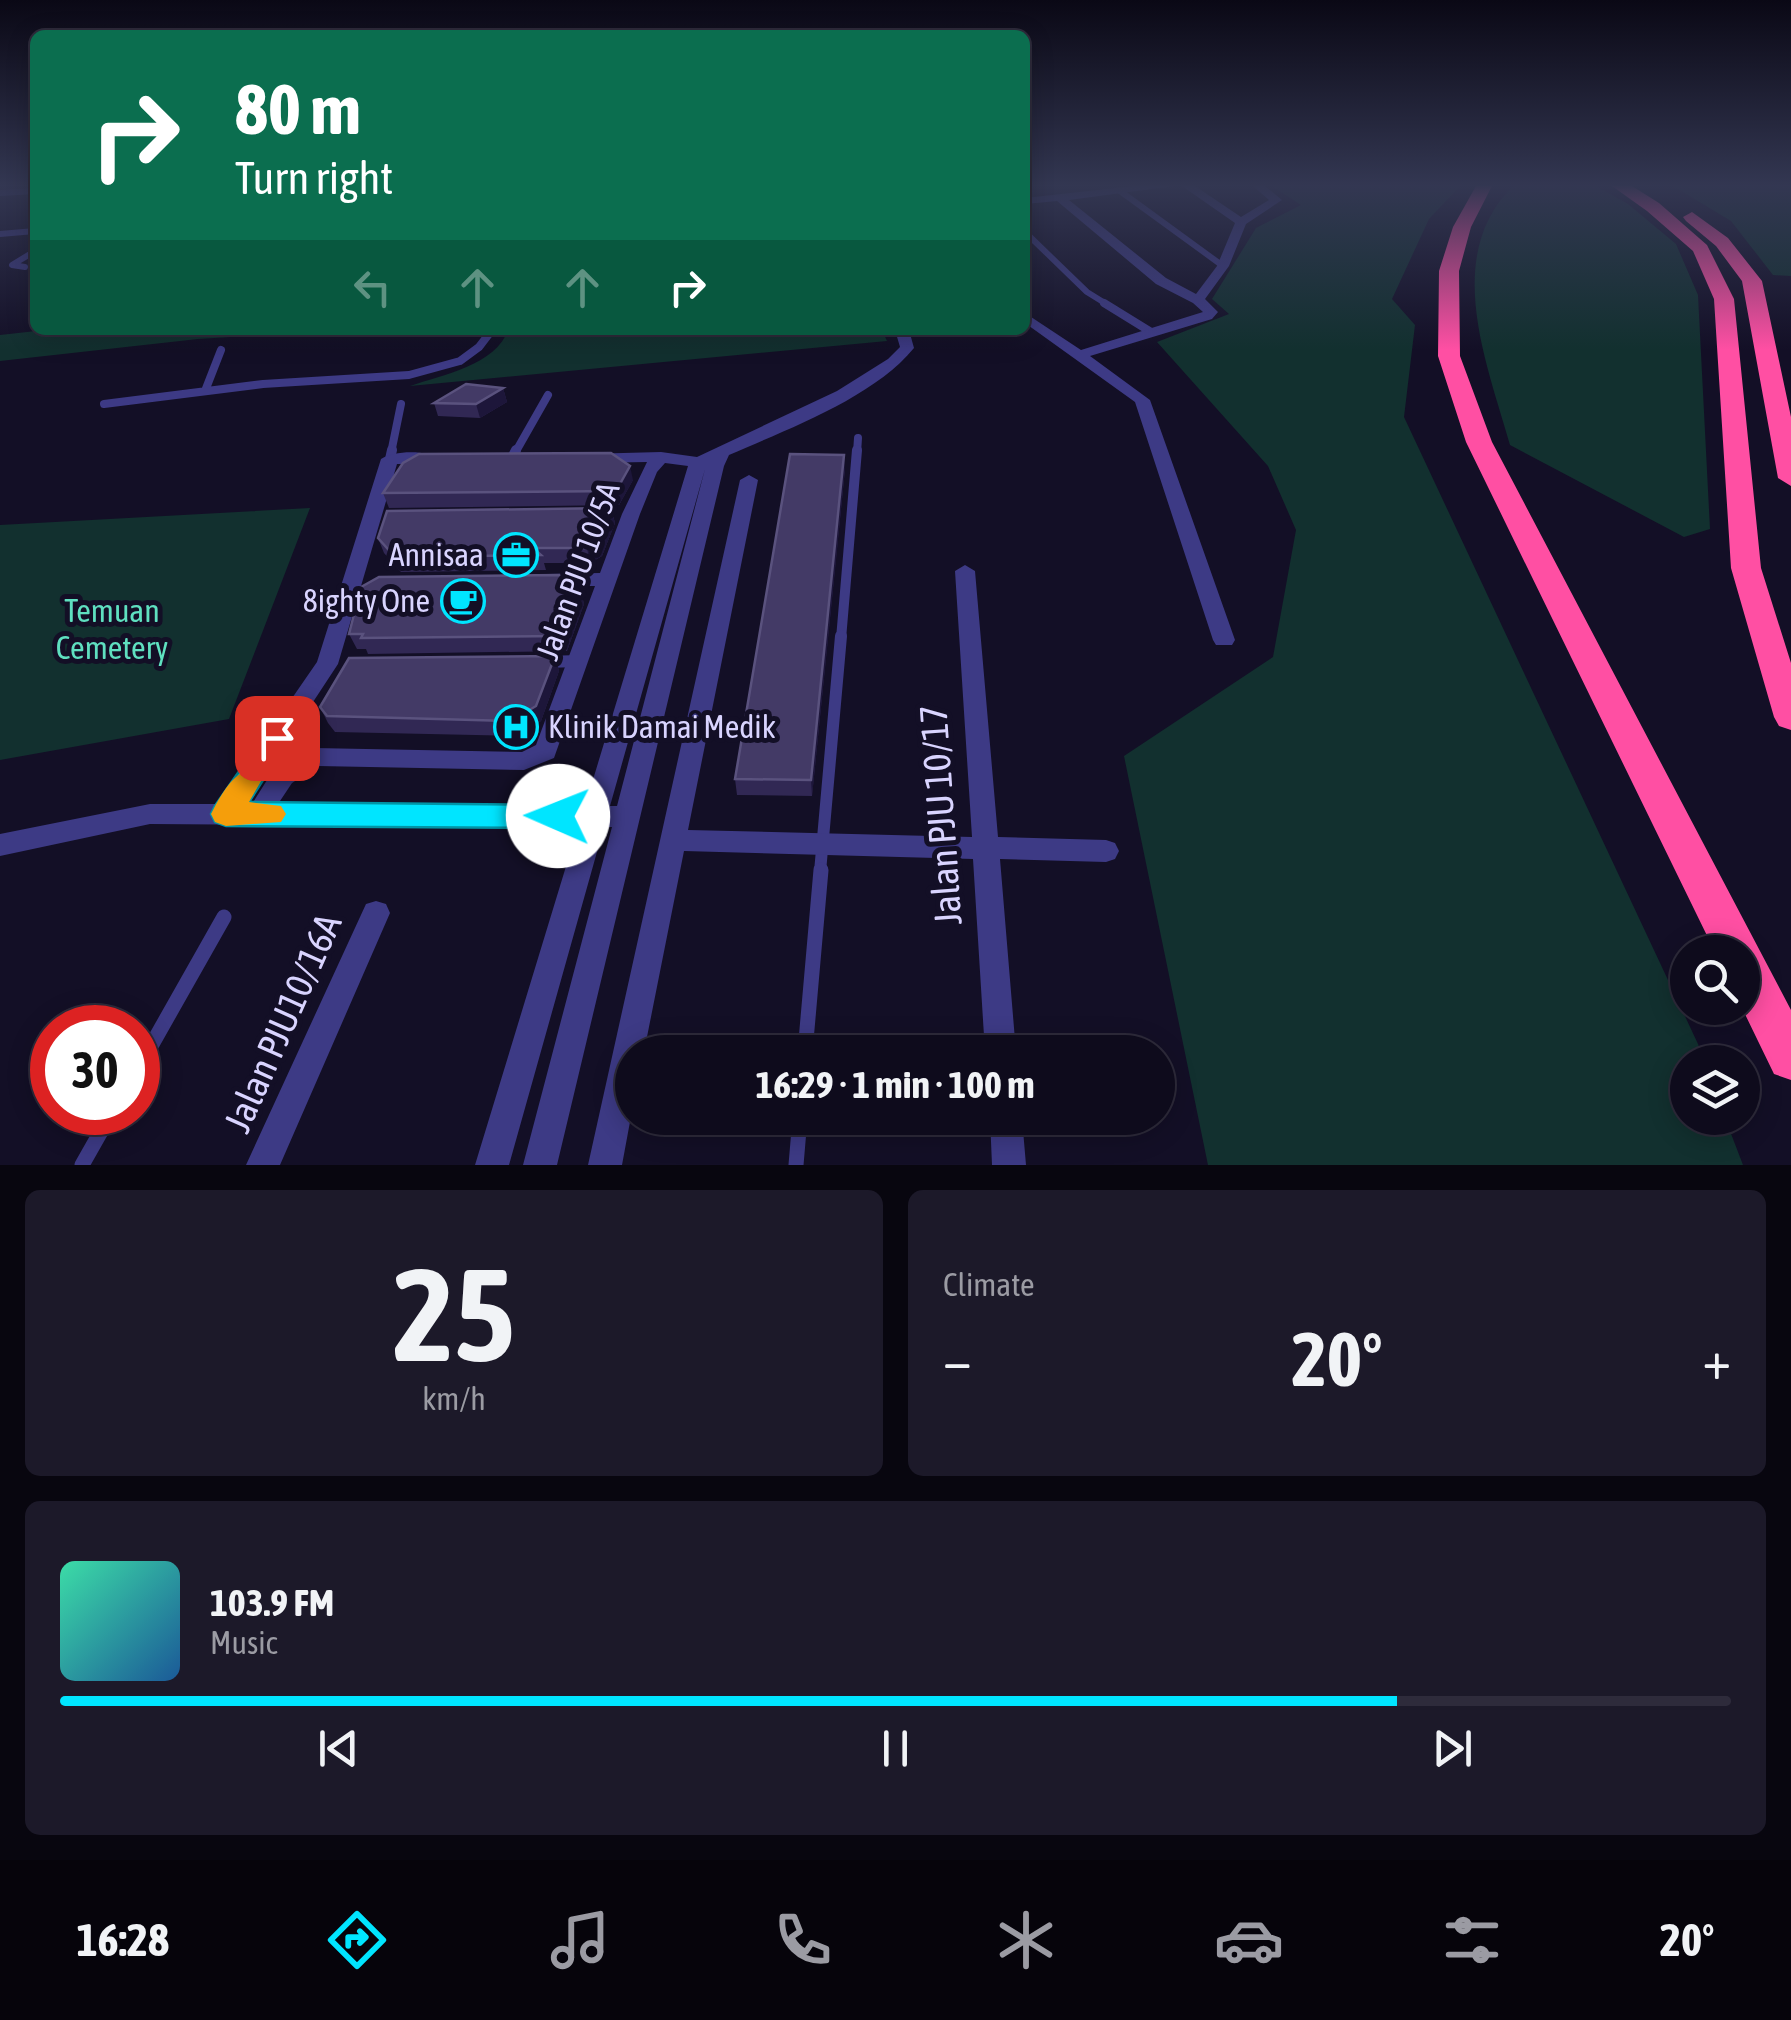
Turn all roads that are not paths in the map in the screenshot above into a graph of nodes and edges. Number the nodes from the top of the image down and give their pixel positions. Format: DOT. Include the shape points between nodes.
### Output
graph roads {
  1 [pos="1034,240"];
  2 [pos="1111,240"];
  3 [pos="1187,240"];
  4 [pos="1233,240"];
  5 [pos="1458,240"];
  6 [pos="1691,240"];
  7 [pos="1719,240"];
  8 [pos="30,254"];
  9 [pos="1222,266"];
  10 [pos="25,267"];
  11 [pos="1198,300"];
  12 [pos="1030,320"];
  13 [pos="1151,332"];
  14 [pos="488,335"];
  15 [pos="903,335"];
  16 [pos="221,350"];
  17 [pos="1082,354"];
  18 [pos="205,391"];
  19 [pos="548,395"];
  20 [pos="104,404"];
  21 [pos="401,404"];
  22 [pos="858,438"];
  23 [pos="513,458"];
  24 [pos="568,458"];
  25 [pos="662,458"];
  26 [pos="390,459"];
  27 [pos="460,459"];
  28 [pos="712,460"];
  29 [pos="1791,478"];
  30 [pos="749,480"];
  31 [pos="965,571"];
  32 [pos="608,579"];
  33 [pos="530,580"];
  34 [pos="1224,640"];
  35 [pos="521,662"];
  36 [pos="580,662"];
  37 [pos="294,713"];
  38 [pos="1791,718"];
  39 [pos="314,757"];
  40 [pos="226,814"];
  41 [pos="259,814"];
  42 [pos="592,817"];
  43 [pos="629,817"];
  44 [pos="672,840"];
  45 [pos="0,845"];
  46 [pos="820,845"];
  47 [pos="986,850"];
  48 [pos="1106,851"];
  49 [pos="376,913"];
  50 [pos="224,917"];
  51 [pos="1728,935"];
  52 [pos="1760,997"];
  53 [pos="160,1030"];
  54 [pos="806,1035"];
  55 [pos="1000,1035"];
  56 [pos="1791,1057"];
  57 [pos="99,1135"];
  58 [pos="799,1135"];
  59 [pos="1007,1135"];
  60 [pos="82,1165"];
  61 [pos="263,1165"];
  62 [pos="492,1165"];
  63 [pos="540,1165"];
  64 [pos="605,1165"];
  65 [pos="796,1165"];
  66 [pos="1009,1165"];
  1 -- 13 [label="lane" via="1086,292"];
  2 -- 11 [label="street" via="1160,281"];
  3 -- 9 [label="lane"];
  4 -- 9 [label="street"];
  5 -- 51 [label="highway" via="1448,271 1449,356 1479,442"];
  6 -- 38 [label="highway" via="1724,299 1746,568"];
  7 -- 29 [label="highway" via="1752,282"];
  8 -- 10 [label="lane" via="12,265"];
  9 -- 11 [label="street"];
  11 -- 13 [label="street" via="1212,312"];
  12 -- 17 [label="street"];
  13 -- 17 [label="street"];
  14 -- 18 [label="lane" via="438,370"];
  15 -- 28 [label="street" via="901,357 863,382"];
  16 -- 18 [label="lane"];
  17 -- 34 [label="street" via="1142,400"];
  18 -- 20 [label="lane"];
  19 -- 23 [label="lane"];
  21 -- 26 [label="lane"];
  22 -- 46 [label="lane"];
  24 -- 25 [label="street"];
  25 -- 28 [label="street"];
  25 -- 32 [label="street, Jalan PJU 10/5A" via="622,514"];
  26 -- 27 [label="street"];
  26 -- 37 [label="street" via="383,517 336,664"];
  28 -- 42 [label="street"];
  28 -- 43 [label="street"];
  30 -- 44 [label="street"];
  31 -- 47 [label="street, Jalan PJU 10/17"];
  32 -- 33 [label="street"];
  32 -- 36 [label="street, Jalan PJU 10/5A"];
  35 -- 36 [label="lane"];
  36 -- 39 [label="street, Jalan PJU 10/5A" via="550,745 532,759"];
  37 -- 39 [label="lane"];
  37 -- 40 [label="street"];
  39 -- 41 [label="street" via="284,776"];
  40 -- 41 [label="street"];
  40 -- 45 [label="street" via="150,814"];
  41 -- 42 [label="street"];
  42 -- 43 [label="street"];
  42 -- 62 [label="street"];
  43 -- 63 [label="street"];
  44 -- 46 [label="street"];
  44 -- 64 [label="street"];
  46 -- 47 [label="street"];
  46 -- 54 [label="lane"];
  47 -- 48 [label="street"];
  47 -- 55 [label="street, Jalan PJU 10/17"];
  49 -- 61 [label="street, Jalan PJU10/16A"];
  50 -- 53 [label="lane"];
  52 -- 56 [label="highway"];
  57 -- 60 [label="lane"];
  58 -- 65 [label="lane"];
  59 -- 66 [label="street"];
}
